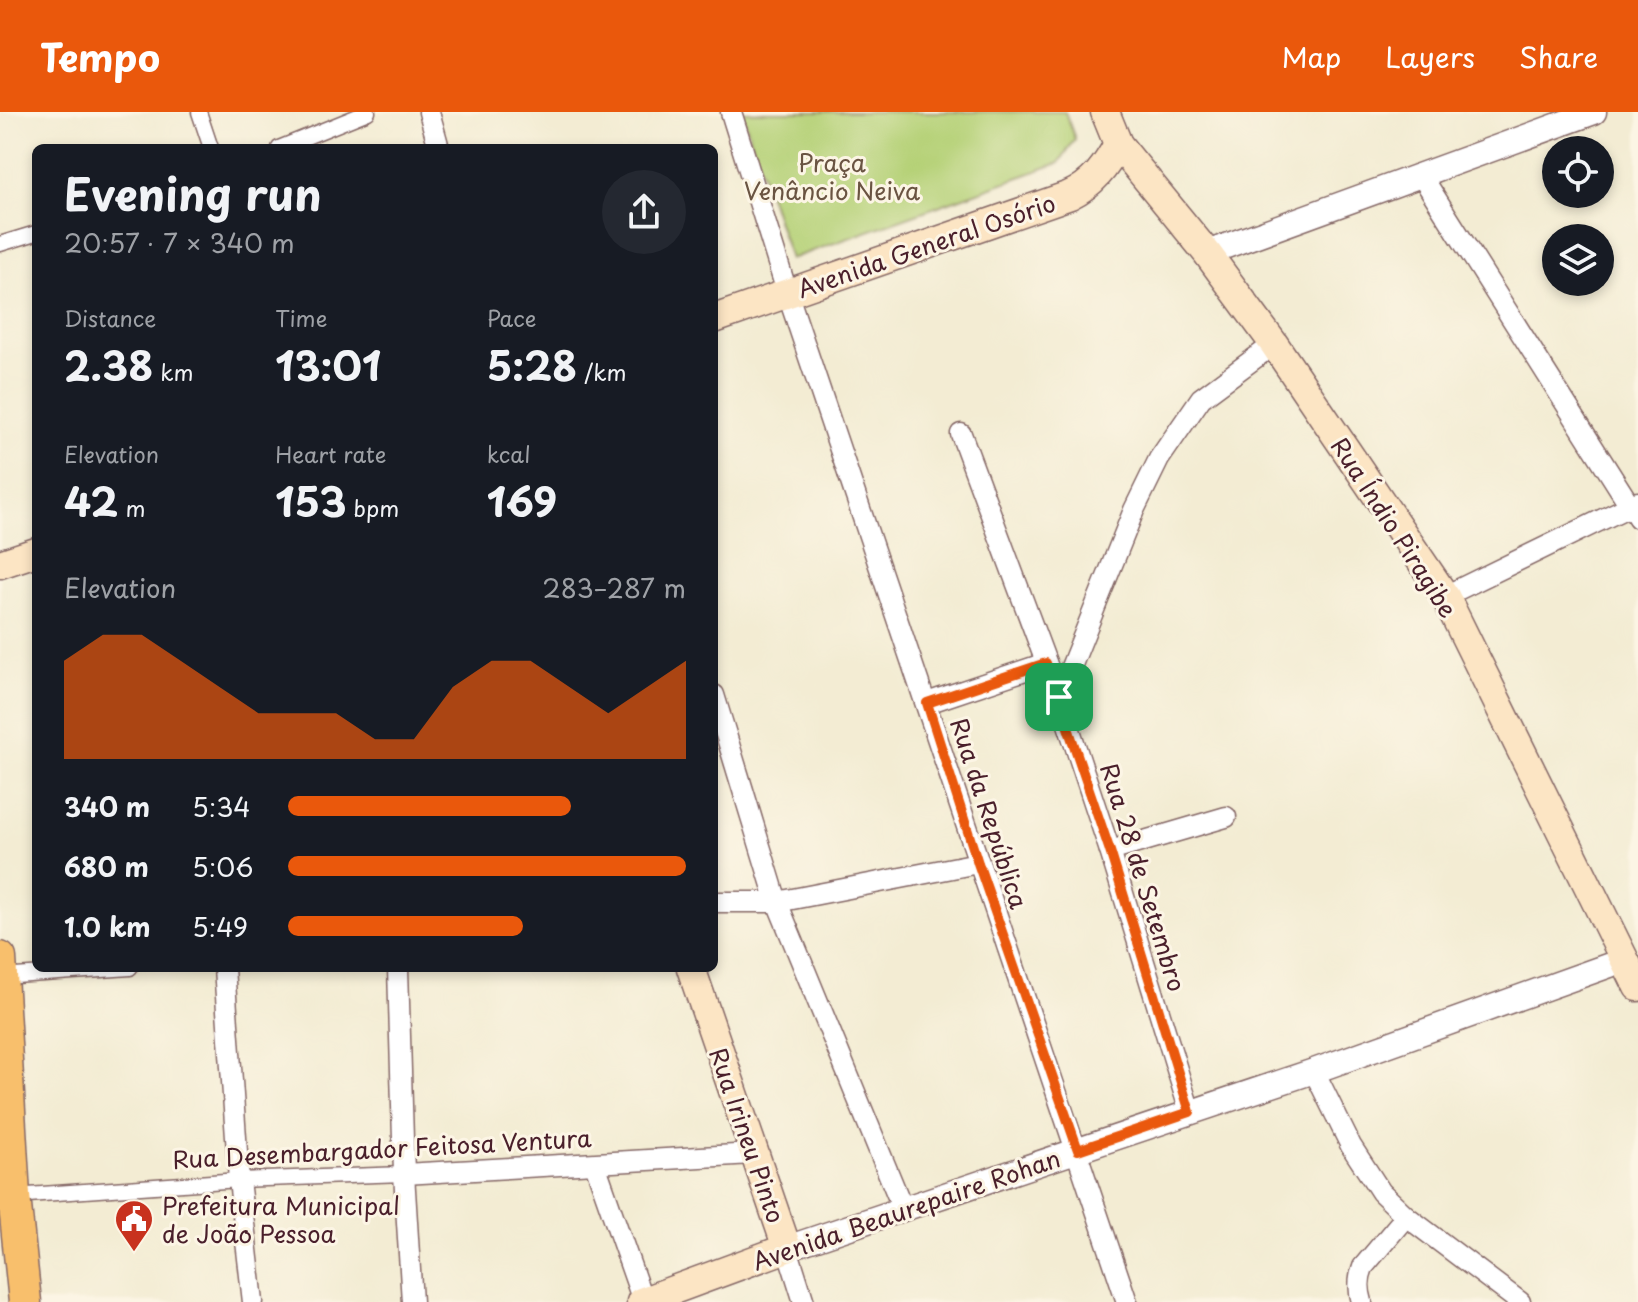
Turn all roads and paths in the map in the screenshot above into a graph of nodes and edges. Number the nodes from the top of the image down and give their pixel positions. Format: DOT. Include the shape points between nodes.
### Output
graph roads {
  1 [pos="199,112"];
  2 [pos="368,112"];
  3 [pos="429,112"];
  4 [pos="731,112"];
  5 [pos="1105,112"];
  6 [pos="1594,112"];
  7 [pos="210,144"];
  8 [pos="289,144"];
  9 [pos="438,144"];
  10 [pos="1118,144"];
  11 [pos="1421,175"];
  12 [pos="32,234"];
  13 [pos="0,244"];
  14 [pos="1207,253"];
  15 [pos="787,292"];
  16 [pos="718,318"];
  17 [pos="1274,344"];
  18 [pos="961,434"];
  19 [pos="1636,509"];
  20 [pos="32,553"];
  21 [pos="0,564"];
  22 [pos="1445,596"];
  23 [pos="1046,663"];
  24 [pos="1059,697"];
  25 [pos="927,703"];
  26 [pos="718,708"];
  27 [pos="1226,817"];
  28 [pos="1110,851"];
  29 [pos="978,863"];
  30 [pos="718,902"];
  31 [pos="777,902"];
  32 [pos="1624,960"];
  33 [pos="1,968"];
  34 [pos="32,968"];
  35 [pos="224,972"];
  36 [pos="398,972"];
  37 [pos="692,972"];
  38 [pos="1638,987"];
  39 [pos="1314,1071"];
  40 [pos="1190,1112"];
  41 [pos="1078,1150"];
  42 [pos="753,1154"];
  43 [pos="595,1164"];
  44 [pos="404,1174"];
  45 [pos="239,1180"];
  46 [pos="14,1196"];
  47 [pos="903,1209"];
  48 [pos="1406,1216"];
  49 [pos="787,1248"];
  50 [pos="25,1302"];
  51 [pos="253,1302"];
  52 [pos="412,1302"];
  53 [pos="642,1302"];
  54 [pos="804,1302"];
  55 [pos="1127,1302"];
  56 [pos="1362,1302"];
  57 [pos="1520,1302"];
  1 -- 7 [label="street"];
  2 -- 8 [label="street"];
  3 -- 9 [label="street"];
  4 -- 15 [label="street, Rua da República"];
  5 -- 10 [label="main road, Rua Índio Piragibe"];
  6 -- 11 [label="street"];
  10 -- 14 [label="main road, Rua Índio Piragibe"];
  10 -- 15 [label="main road, Avenida General Osório" via="1096,178 1070,195"];
  11 -- 14 [label="street"];
  11 -- 19 [label="street"];
  12 -- 13 [label="street"];
  14 -- 17 [label="main road, Rua Índio Piragibe"];
  15 -- 16 [label="main road, Avenida General Osório"];
  15 -- 25 [label="street, Rua da República"];
  17 -- 22 [label="main road, Rua Índio Piragibe"];
  17 -- 24 [label="street" via="1201,398 1159,459"];
  18 -- 23 [label="street, Rua 28 de Setembro"];
  19 -- 22 [label="street"];
  20 -- 21 [label="main road"];
  22 -- 32 [label="main road, Rua Índio Piragibe"];
  23 -- 24 [label="street, Rua 28 de Setembro"];
  23 -- 25 [label="street"];
  24 -- 28 [label="street, Rua 28 de Setembro"];
  25 -- 29 [label="street, Rua da República"];
  26 -- 31 [label="street"];
  27 -- 28 [label="street"];
  28 -- 40 [label="street, Rua 28 de Setembro"];
  29 -- 31 [label="street"];
  29 -- 41 [label="street, Rua da República"];
  30 -- 31 [label="street"];
  31 -- 47 [label="street"];
  32 -- 38 [label="main road, Rua Índio Piragibe"];
  32 -- 39 [label="street, Avenida Beaurepaire Rohan"];
  33 -- 34 [label="street"];
  33 -- 46 [label="main road"];
  35 -- 45 [label="street"];
  36 -- 44 [label="street"];
  37 -- 42 [label="main road, Rua Irineu Pinto"];
  39 -- 40 [label="street, Avenida Beaurepaire Rohan"];
  39 -- 48 [label="street" via="1364,1169"];
  40 -- 41 [label="street, Avenida Beaurepaire Rohan"];
  41 -- 47 [label="street, Avenida Beaurepaire Rohan"];
  41 -- 55 [label="street, Rua da República"];
  42 -- 43 [label="street, Rua Desembargador Feitosa Ventura"];
  42 -- 49 [label="main road, Rua Irineu Pinto"];
  43 -- 44 [label="street, Rua Desembargador Feitosa Ventura"];
  43 -- 53 [label="street"];
  44 -- 45 [label="street, Rua Desembargador Feitosa Ventura"];
  44 -- 52 [label="street"];
  45 -- 46 [label="street, Rua Desembargador Feitosa Ventura"];
  45 -- 51 [label="street"];
  46 -- 50 [label="main road"];
  47 -- 49 [label="street, Avenida Beaurepaire Rohan"];
  48 -- 56 [label="street" via="1363,1267"];
  48 -- 57 [label="street"];
  49 -- 53 [label="main road, Avenida Beaurepaire Rohan"];
  49 -- 54 [label="street, Rua Irineu Pinto"];
}
